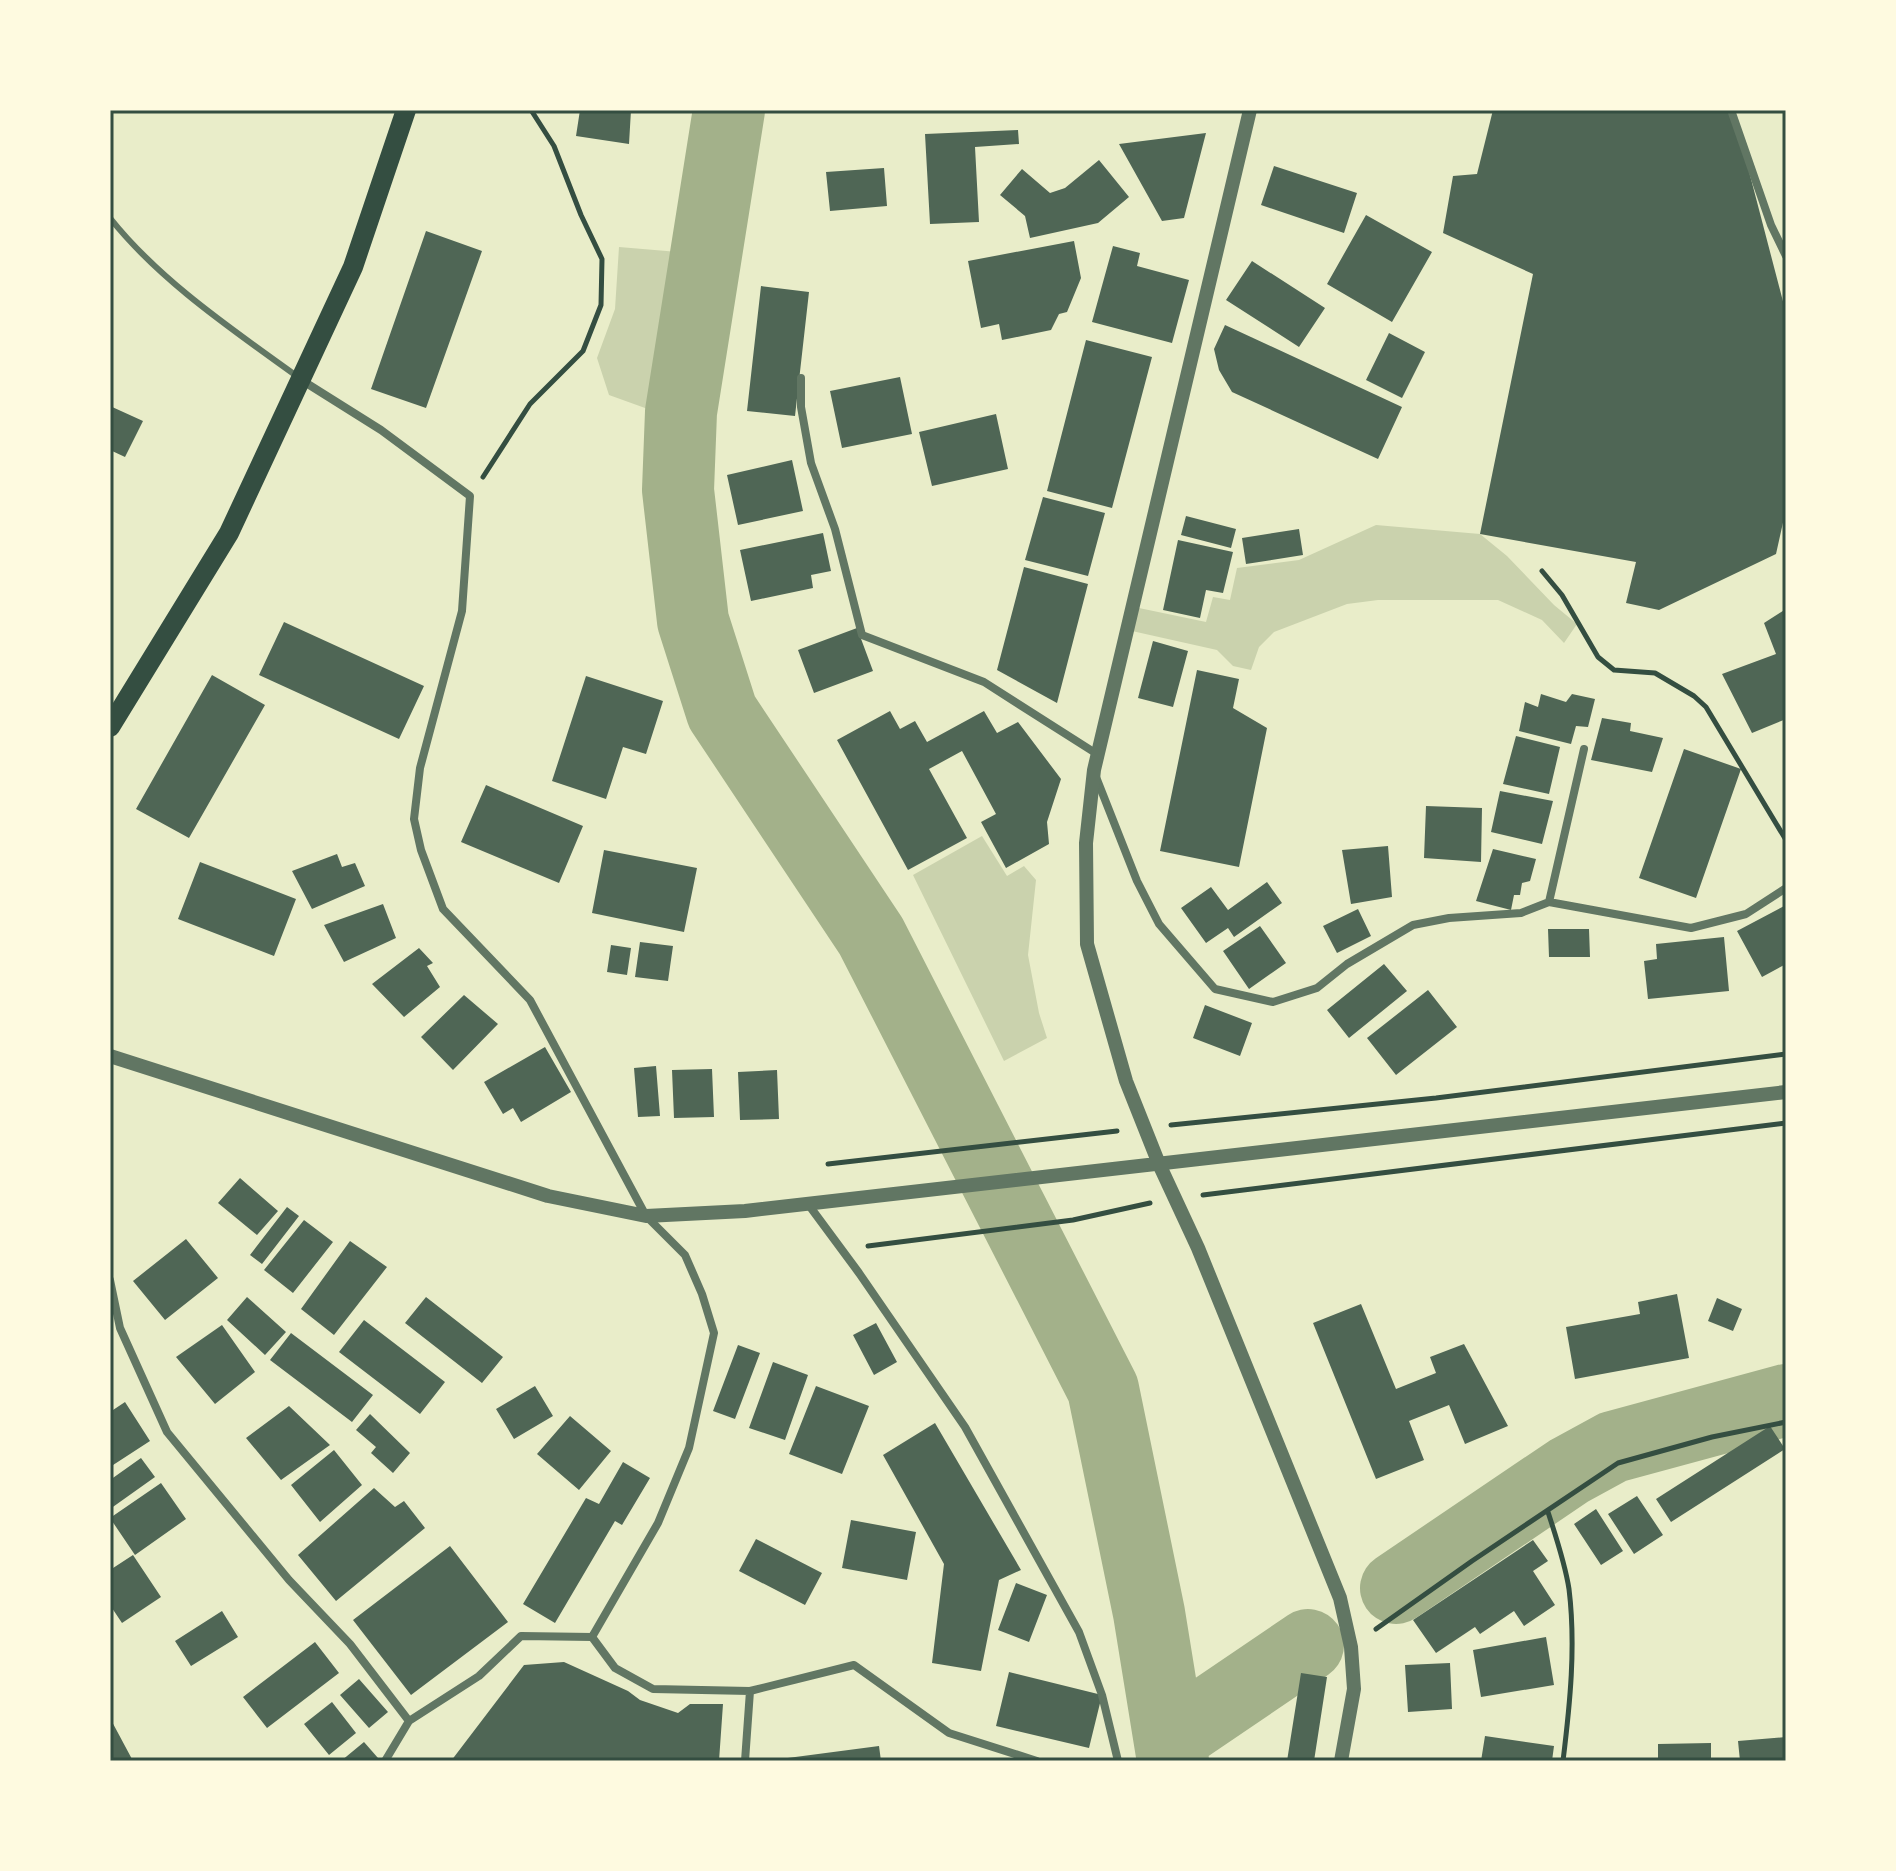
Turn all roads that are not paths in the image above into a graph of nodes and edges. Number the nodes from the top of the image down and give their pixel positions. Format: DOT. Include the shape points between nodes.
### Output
graph roads {
  1 [pos="406,110"];
  2 [pos="1250,110"];
  3 [pos="1731,110"];
  4 [pos="110,218"];
  5 [pos="1786,256"];
  6 [pos="801,378"];
  7 [pos="301,380"];
  8 [pos="110,727"];
  9 [pos="1584,749"];
  10 [pos="1097,754"];
  11 [pos="1094,770"];
  12 [pos="1786,888"];
  13 [pos="1549,902"];
  14 [pos="110,1056"];
  15 [pos="1786,1092"];
  16 [pos="1159,1164"];
  17 [pos="808,1204"];
  18 [pos="646,1216"];
  19 [pos="110,1280"];
  20 [pos="592,1637"];
  21 [pos="750,1691"];
  22 [pos="409,1721"];
  23 [pos="385,1761"];
  24 [pos="745,1761"];
  25 [pos="1037,1761"];
  26 [pos="1118,1761"];
  27 [pos="1341,1761"];
  1 -- 7 [label="main road" via="353,267"];
  2 -- 10 [label="street"];
  3 -- 5 [label="street"];
  4 -- 7 [label="lane" via="202,307"];
  6 -- 10 [label="street" via="811,463 835,529 862,635 984,682"];
  7 -- 8 [label="main road" via="229,533"];
  7 -- 18 [label="street" via="381,430 470,496 462,611 420,768 414,819 421,850 443,909 530,1000"];
  9 -- 13 [label="street"];
  10 -- 11 [label="street"];
  11 -- 13 [label="street" via="1159,924 1215,989 1273,1002 1317,988 1413,925 1521,913"];
  11 -- 16 [label="street" via="1086,843 1087,944 1126,1081"];
  12 -- 13 [label="street" via="1746,914 1691,928"];
  14 -- 18 [label="street" via="548,1196"];
  15 -- 16 [label="street"];
  16 -- 17 [label="street"];
  16 -- 27 [label="street" via="1340,1598 1354,1689"];
  17 -- 18 [label="street"];
  17 -- 26 [label="street" via="965,1427 1079,1632"];
  18 -- 20 [label="street" via="685,1255 714,1333 689,1448 658,1523"];
  19 -- 22 [label="street" via="120,1328 167,1432 289,1580 350,1644"];
  20 -- 21 [label="street" via="615,1668 653,1689"];
  20 -- 22 [label="street" via="521,1636 479,1676"];
  21 -- 24 [label="street"];
  21 -- 25 [label="street" via="854,1665 949,1733"];
  22 -- 23 [label="street"];
}
